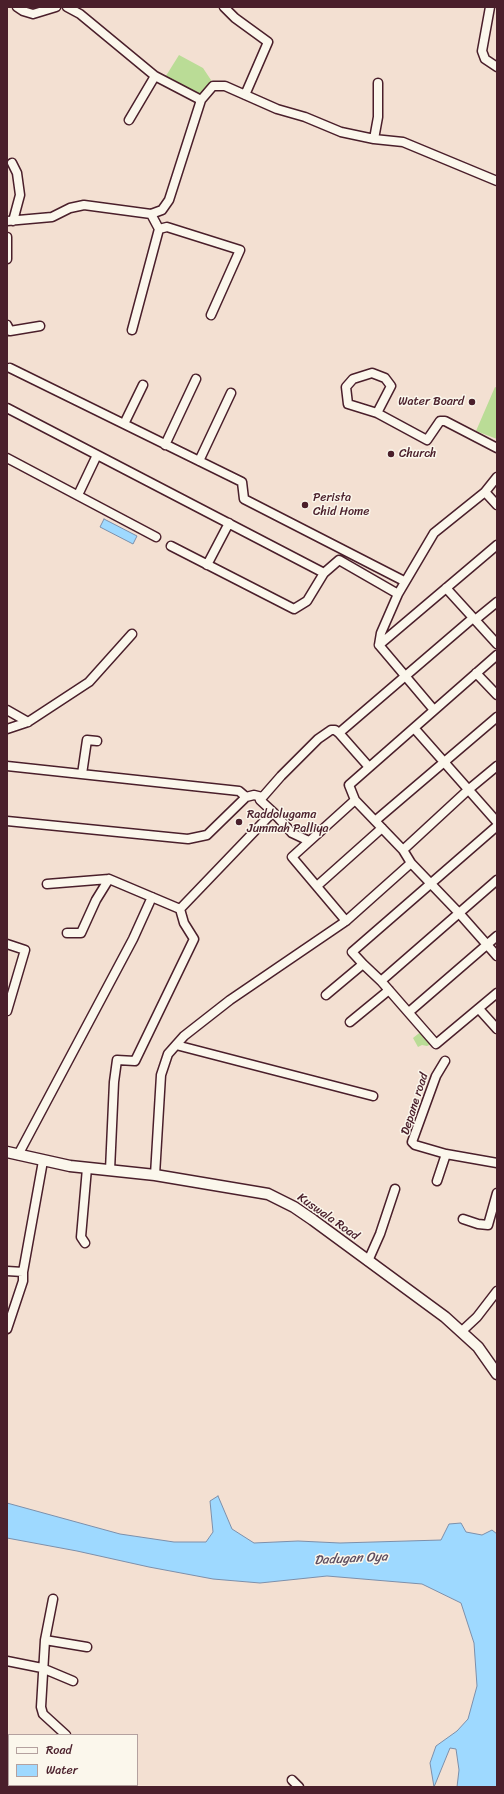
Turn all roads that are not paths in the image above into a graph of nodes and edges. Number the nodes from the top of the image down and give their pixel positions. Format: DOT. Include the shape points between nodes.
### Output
graph roads {
  1 [pos="18,7"];
  2 [pos="56,7"];
  3 [pos="67,7"];
  4 [pos="224,7"];
  5 [pos="490,7"];
  6 [pos="497,67"];
  7 [pos="155,76"];
  8 [pos="378,83"];
  9 [pos="244,95"];
  10 [pos="201,100"];
  11 [pos="129,120"];
  12 [pos="374,139"];
  13 [pos="12,163"];
  14 [pos="497,181"];
  15 [pos="151,214"];
  16 [pos="10,221"];
  17 [pos="159,229"];
  18 [pos="7,237"];
  19 [pos="7,259"];
  20 [pos="211,315"];
  21 [pos="7,325"];
  22 [pos="40,326"];
  23 [pos="132,330"];
  24 [pos="10,368"];
  25 [pos="196,379"];
  26 [pos="143,385"];
  27 [pos="231,393"];
  28 [pos="7,408"];
  29 [pos="377,413"];
  30 [pos="124,424"];
  31 [pos="165,445"];
  32 [pos="497,448"];
  33 [pos="98,455"];
  34 [pos="7,458"];
  35 [pos="199,461"];
  36 [pos="497,477"];
  37 [pos="485,492"];
  38 [pos="78,495"];
  39 [pos="497,505"];
  40 [pos="229,523"];
  41 [pos="156,537"];
  42 [pos="497,545"];
  43 [pos="171,546"];
  44 [pos="207,565"];
  45 [pos="324,573"];
  46 [pos="404,581"];
  47 [pos="446,588"];
  48 [pos="398,594"];
  49 [pos="497,602"];
  50 [pos="474,619"];
  51 [pos="132,634"];
  52 [pos="497,644"];
  53 [pos="379,645"];
  54 [pos="497,655"];
  55 [pos="476,673"];
  56 [pos="406,677"];
  57 [pos="497,695"];
  58 [pos="7,710"];
  59 [pos="434,710"];
  60 [pos="497,717"];
  61 [pos="28,722"];
  62 [pos="414,728"];
  63 [pos="7,729"];
  64 [pos="339,733"];
  65 [pos="97,740"];
  66 [pos="443,763"];
  67 [pos="7,766"];
  68 [pos="497,766"];
  69 [pos="369,768"];
  70 [pos="82,774"];
  71 [pos="468,790"];
  72 [pos="246,797"];
  73 [pos="262,797"];
  74 [pos="355,800"];
  75 [pos="273,812"];
  76 [pos="7,821"];
  77 [pos="375,821"];
  78 [pos="497,822"];
  79 [pos="497,826"];
  80 [pos="382,828"];
  81 [pos="309,842"];
  82 [pos="402,850"];
  83 [pos="411,863"];
  84 [pos="109,880"];
  85 [pos="497,880"];
  86 [pos="47,884"];
  87 [pos="430,884"];
  88 [pos="317,886"];
  89 [pos="152,897"];
  90 [pos="180,909"];
  91 [pos="459,913"];
  92 [pos="346,921"];
  93 [pos="67,934"];
  94 [pos="497,936"];
  95 [pos="7,944"];
  96 [pos="488,945"];
  97 [pos="497,956"];
  98 [pos="363,964"];
  99 [pos="381,981"];
  100 [pos="389,990"];
  101 [pos="497,993"];
  102 [pos="326,995"];
  103 [pos="478,1009"];
  104 [pos="7,1011"];
  105 [pos="409,1012"];
  106 [pos="350,1022"];
  107 [pos="497,1029"];
  108 [pos="176,1045"];
  109 [pos="444,1061"];
  110 [pos="373,1096"];
  111 [pos="7,1152"];
  112 [pos="446,1154"];
  113 [pos="18,1155"];
  114 [pos="42,1161"];
  115 [pos="497,1163"];
  116 [pos="87,1168"];
  117 [pos="110,1170"];
  118 [pos="155,1175"];
  119 [pos="437,1181"];
  120 [pos="395,1189"];
  121 [pos="497,1193"];
  122 [pos="463,1219"];
  123 [pos="84,1243"];
  124 [pos="368,1261"];
  125 [pos="7,1271"];
  126 [pos="23,1272"];
  127 [pos="497,1292"];
  128 [pos="7,1329"];
  129 [pos="462,1331"];
  130 [pos="497,1374"];
  131 [pos="53,1599"];
  132 [pos="45,1640"];
  133 [pos="87,1647"];
  134 [pos="7,1661"];
  135 [pos="42,1668"];
  136 [pos="73,1681"];
  137 [pos="65,1734"];
  138 [pos="292,1780"];
  139 [pos="299,1787"];
  1 -- 2 [label="street" via="33,14"];
  3 -- 7 [label="street" via="80,14"];
  4 -- 9 [label="street" via="268,42"];
  5 -- 6 [label="street" via="482,51 485,59"];
  7 -- 10 [label="street"];
  7 -- 11 [label="street"];
  8 -- 12 [label="street" via="378,117"];
  9 -- 10 [label="street" via="225,86 213,86"];
  9 -- 12 [label="street" via="277,109 305,116 341,132"];
  10 -- 15 [label="street" via="169,200 162,210"];
  12 -- 14 [label="street" via="403,142"];
  13 -- 16 [label="street" via="17,173 20,195"];
  15 -- 16 [label="street" via="84,205 70,208 52,217"];
  15 -- 17 [label="street"];
  17 -- 20 [label="street" via="167,227 240,250"];
  17 -- 23 [label="street"];
  18 -- 19 [label="street"];
  21 -- 22 [label="street" via="10,331"];
  24 -- 30 [label="street"];
  25 -- 31 [label="street"];
  26 -- 30 [label="street"];
  27 -- 35 [label="street"];
  28 -- 33 [label="street"];
  29 -- 29 [label="street" via="391,386 385,378 372,373 353,379 346,387 348,404"];
  29 -- 32 [label="street" via="427,440 440,421 445,421"];
  30 -- 31 [label="street"];
  31 -- 35 [label="street"];
  33 -- 38 [label="street"];
  33 -- 40 [label="street"];
  34 -- 38 [label="street"];
  35 -- 46 [label="street" via="242,482 244,499"];
  36 -- 37 [label="street"];
  37 -- 39 [label="street"];
  37 -- 46 [label="street" via="434,533"];
  38 -- 41 [label="street"];
  40 -- 44 [label="street"];
  40 -- 45 [label="street"];
  42 -- 47 [label="street"];
  43 -- 44 [label="street"];
  44 -- 45 [label="street" via="294,609 307,600"];
  45 -- 48 [label="street" via="339,560"];
  46 -- 48 [label="street"];
  47 -- 50 [label="street"];
  47 -- 53 [label="street"];
  48 -- 53 [label="street" via="381,633"];
  49 -- 50 [label="street"];
  50 -- 52 [label="street"];
  50 -- 56 [label="street"];
  51 -- 61 [label="street" via="89,682"];
  53 -- 56 [label="street"];
  54 -- 55 [label="street"];
  55 -- 57 [label="street"];
  55 -- 59 [label="street"];
  56 -- 59 [label="street"];
  56 -- 64 [label="street"];
  58 -- 61 [label="street"];
  59 -- 62 [label="street"];
  60 -- 66 [label="street"];
  61 -- 63 [label="street"];
  62 -- 66 [label="street"];
  62 -- 69 [label="street"];
  64 -- 69 [label="street"];
  64 -- 73 [label="street" via="331,730 318,739"];
  65 -- 70 [label="street" via="87,740"];
  66 -- 71 [label="street"];
  66 -- 77 [label="street"];
  67 -- 70 [label="street"];
  68 -- 71 [label="street"];
  69 -- 74 [label="street" via="349,785"];
  70 -- 72 [label="street" via="239,791"];
  71 -- 78 [label="street"];
  71 -- 82 [label="street"];
  72 -- 73 [label="street"];
  72 -- 76 [label="street" via="207,835 188,839"];
  73 -- 75 [label="street" via="260,800"];
  74 -- 77 [label="street"];
  74 -- 81 [label="street"];
  75 -- 81 [label="street" via="292,833"];
  75 -- 90 [label="street"];
  77 -- 80 [label="street"];
  79 -- 87 [label="street"];
  80 -- 82 [label="street"];
  80 -- 88 [label="street"];
  81 -- 88 [label="street" via="292,858"];
  82 -- 83 [label="street"];
  83 -- 87 [label="street"];
  83 -- 92 [label="street"];
  84 -- 86 [label="street"];
  84 -- 89 [label="street"];
  84 -- 93 [label="street" via="96,900 81,933"];
  85 -- 91 [label="street"];
  87 -- 91 [label="street"];
  87 -- 98 [label="street" via="352,952"];
  88 -- 92 [label="street"];
  89 -- 90 [label="street"];
  89 -- 113 [label="street" via="133,939"];
  90 -- 117 [label="street" via="184,923 194,939 134,1061 117,1060"];
  91 -- 96 [label="street"];
  91 -- 99 [label="street"];
  92 -- 108 [label="street" via="230,1000"];
  94 -- 96 [label="street"];
  95 -- 104 [label="street" via="25,950"];
  96 -- 97 [label="street"];
  96 -- 105 [label="street"];
  98 -- 99 [label="street"];
  98 -- 102 [label="street"];
  99 -- 100 [label="street"];
  100 -- 105 [label="street"];
  100 -- 106 [label="street"];
  101 -- 103 [label="street"];
  103 -- 105 [label="street" via="436,1044"];
  103 -- 107 [label="street"];
  108 -- 110 [label="street"];
  108 -- 118 [label="street" via="168,1054 161,1075"];
  109 -- 112 [label="street, Depane road" via="412,1142"];
  111 -- 113 [label="street, Kuswala Road"];
  112 -- 115 [label="street, Depane road"];
  112 -- 119 [label="street"];
  113 -- 114 [label="street, Kuswala Road"];
  114 -- 116 [label="street, Kuswala Road"];
  114 -- 126 [label="street"];
  116 -- 117 [label="street, Kuswala Road"];
  116 -- 123 [label="street" via="81,1237"];
  117 -- 118 [label="street, Kuswala Road"];
  118 -- 124 [label="street, Kuswala Road" via="268,1194 294,1207"];
  120 -- 124 [label="street"];
  121 -- 122 [label="street" via="488,1225"];
  124 -- 129 [label="street, Kuswala Road"];
  125 -- 126 [label="street"];
  126 -- 128 [label="street" via="23,1281"];
  127 -- 129 [label="street"];
  129 -- 130 [label="street, Kuswala Road" via="478,1346"];
  131 -- 132 [label="street"];
  132 -- 133 [label="street"];
  132 -- 135 [label="street"];
  134 -- 135 [label="street"];
  135 -- 136 [label="street"];
  135 -- 137 [label="street" via="42,1714"];
  138 -- 139 [label="street"];
}
